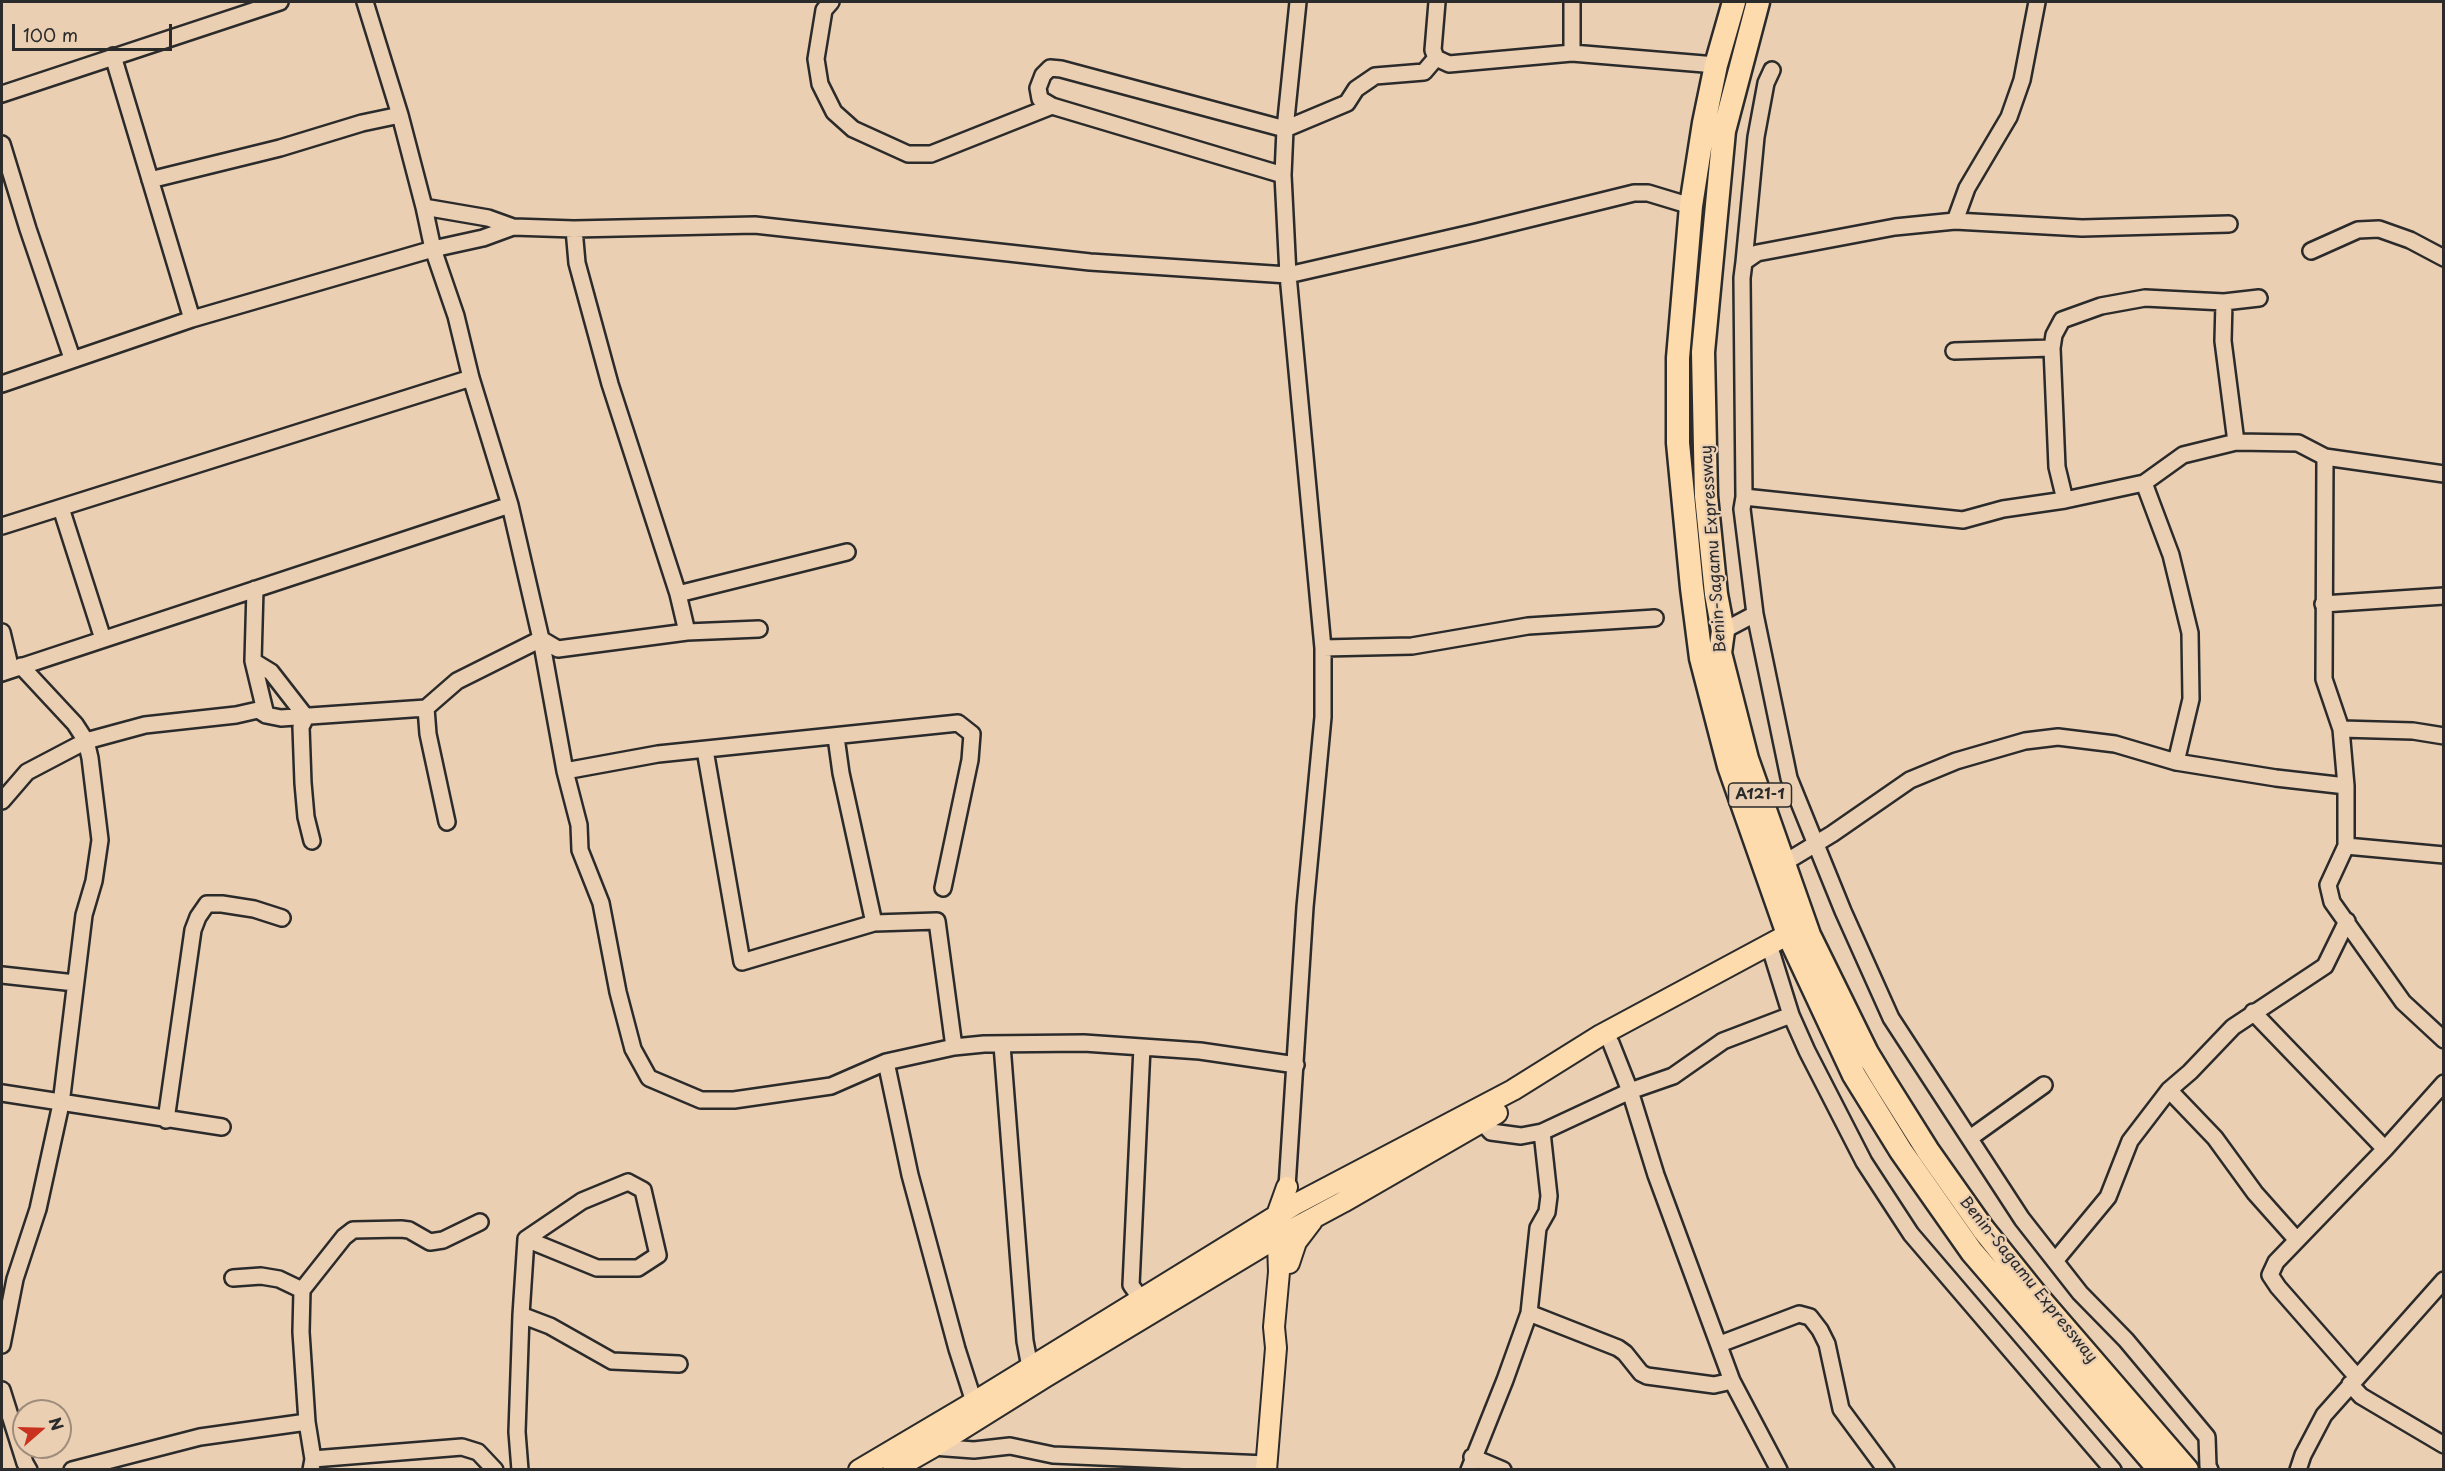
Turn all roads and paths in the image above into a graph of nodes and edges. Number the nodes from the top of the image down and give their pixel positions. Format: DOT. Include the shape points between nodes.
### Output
graph roads {
  1 [pos="280,2"];
  2 [pos="365,2"];
  3 [pos="831,2"];
  4 [pos="1437,2"];
  5 [pos="1572,2"];
  6 [pos="1734,2"];
  7 [pos="1758,2"];
  8 [pos="2037,2"];
  9 [pos="1294,4"];
  10 [pos="1572,53"];
  11 [pos="113,56"];
  12 [pos="1436,58"];
  13 [pos="1716,65"];
  14 [pos="1772,70"];
  15 [pos="2,94"];
  16 [pos="1052,106"];
  17 [pos="400,115"];
  18 [pos="1285,129"];
  19 [pos="2,144"];
  20 [pos="1283,175"];
  21 [pos="150,180"];
  22 [pos="1691,206"];
  23 [pos="424,207"];
  24 [pos="1955,221"];
  25 [pos="2229,224"];
  26 [pos="513,227"];
  27 [pos="574,229"];
  28 [pos="432,249"];
  29 [pos="2310,251"];
  30 [pos="2444,258"];
  31 [pos="1744,262"];
  32 [pos="1287,274"];
  33 [pos="2259,298"];
  34 [pos="2224,302"];
  35 [pos="192,319"];
  36 [pos="2052,348"];
  37 [pos="1954,351"];
  38 [pos="72,358"];
  39 [pos="471,378"];
  40 [pos="2,384"];
  41 [pos="2236,442"];
  42 [pos="2325,457"];
  43 [pos="2444,474"];
  44 [pos="2144,483"];
  45 [pos="1744,497"];
  46 [pos="2065,500"];
  47 [pos="510,505"];
  48 [pos="61,508"];
  49 [pos="2,526"];
  50 [pos="847,552"];
  51 [pos="255,589"];
  52 [pos="678,594"];
  53 [pos="2444,596"];
  54 [pos="2324,604"];
  55 [pos="1755,614"];
  56 [pos="1655,618"];
  57 [pos="759,629"];
  58 [pos="1723,631"];
  59 [pos="2,632"];
  60 [pos="687,632"];
  61 [pos="104,639"];
  62 [pos="541,639"];
  63 [pos="1323,648"];
  64 [pos="253,661"];
  65 [pos="11,670"];
  66 [pos="426,708"];
  67 [pos="266,715"];
  68 [pos="306,717"];
  69 [pos="2341,729"];
  70 [pos="2444,736"];
  71 [pos="836,737"];
  72 [pos="86,741"];
  73 [pos="705,750"];
  74 [pos="2176,762"];
  75 [pos="565,771"];
  76 [pos="2346,786"];
  77 [pos="2,801"];
  78 [pos="447,822"];
  79 [pos="312,841"];
  80 [pos="1817,843"];
  81 [pos="2346,846"];
  82 [pos="2444,855"];
  83 [pos="1784,863"];
  84 [pos="943,888"];
  85 [pos="282,918"];
  86 [pos="2347,921"];
  87 [pos="874,923"];
  88 [pos="1799,934"];
  89 [pos="1772,954"];
  90 [pos="2,975"];
  91 [pos="75,983"];
  92 [pos="2253,1012"];
  93 [pos="1791,1015"];
  94 [pos="2444,1040"];
  95 [pos="1611,1043"];
  96 [pos="1002,1045"];
  97 [pos="954,1047"];
  98 [pos="1142,1047"];
  99 [pos="886,1062"];
  100 [pos="1296,1065"];
  101 [pos="2444,1083"];
  102 [pos="2044,1085"];
  103 [pos="2169,1090"];
  104 [pos="1630,1091"];
  105 [pos="2,1093"];
  106 [pos="61,1104"];
  107 [pos="166,1120"];
  108 [pos="1482,1122"];
  109 [pos="222,1127"];
  110 [pos="1542,1132"];
  111 [pos="1970,1138"];
  112 [pos="2385,1149"];
  113 [pos="1286,1202"];
  114 [pos="1316,1216"];
  115 [pos="480,1222"];
  116 [pos="1285,1233"];
  117 [pos="526,1239"];
  118 [pos="2296,1239"];
  119 [pos="1242,1258"];
  120 [pos="2055,1261"];
  121 [pos="1284,1267"];
  122 [pos="233,1278"];
  123 [pos="2442,1285"];
  124 [pos="303,1290"];
  125 [pos="1141,1299"];
  126 [pos="1529,1313"];
  127 [pos="521,1315"];
  128 [pos="1720,1344"];
  129 [pos="2,1345"];
  130 [pos="679,1364"];
  131 [pos="1030,1367"];
  132 [pos="1732,1381"];
  133 [pos="2354,1381"];
  134 [pos="2,1390"];
  135 [pos="974,1402"];
  136 [pos="307,1422"];
  137 [pos="2444,1445"];
  138 [pos="933,1447"];
  139 [pos="1471,1463"];
  140 [pos="312,1464"];
  141 [pos="1266,1467"];
  142 [pos="29,1470"];
  143 [pos="72,1470"];
  144 [pos="495,1470"];
  145 [pos="520,1470"];
  146 [pos="859,1470"];
  147 [pos="893,1470"];
  148 [pos="1503,1470"];
  149 [pos="1779,1470"];
  150 [pos="1886,1470"];
  151 [pos="2113,1470"];
  152 [pos="2160,1470"];
  153 [pos="2187,1470"];
  154 [pos="2210,1470"];
  155 [pos="2298,1470"];
  1 -- 11 [label="street"];
  2 -- 17 [label="street"];
  3 -- 16 [label="street" via="824,10 816,59 820,84 834,112 853,129 908,154 931,154"];
  4 -- 12 [label="street" via="1432,50"];
  5 -- 10 [label="street"];
  6 -- 13 [label="highway, Benin-Sagamu Expressway / A121-1"];
  7 -- 58 [label="highway, Benin-Sagamu Expressway / A121-1" via="1724,131 1703,352 1706,496"];
  8 -- 24 [label="street" via="2022,80 2009,117 1967,189"];
  9 -- 18 [label="street"];
  10 -- 12 [label="street" via="1449,64"];
  10 -- 13 [label="street"];
  11 -- 15 [label="street"];
  11 -- 21 [label="street"];
  12 -- 18 [label="street" via="1424,72 1375,76 1356,89 1347,103"];
  13 -- 22 [label="highway, Benin-Sagamu Expressway / A121-1"];
  14 -- 31 [label="street" via="1756,137"];
  16 -- 18 [label="street" via="1040,99 1038,88 1050,68"];
  16 -- 20 [label="street"];
  17 -- 21 [label="street"];
  17 -- 23 [label="street"];
  18 -- 20 [label="street"];
  19 -- 38 [label="street"];
  20 -- 32 [label="street"];
  21 -- 35 [label="street"];
  22 -- 32 [label="street" via="1648,193 1634,193"];
  22 -- 88 [label="highway, Benin-Sagamu Expressway / A121-1" via="1678,358 1678,444 1701,658 1729,766"];
  23 -- 26 [label="street" via="488,218"];
  23 -- 28 [label="street"];
  24 -- 25 [label="street" via="2082,228"];
  24 -- 31 [label="street" via="1895,227 1757,253"];
  26 -- 27 [label="street"];
  26 -- 28 [label="street"];
  27 -- 32 [label="street" via="755,225 1090,262"];
  27 -- 52 [label="street" via="577,263 610,384"];
  28 -- 35 [label="street"];
  28 -- 39 [label="street" via="456,316"];
  29 -- 30 [label="street" via="2358,230 2379,229"];
  31 -- 45 [label="street"];
  32 -- 63 [label="street"];
  33 -- 34 [label="street"];
  34 -- 36 [label="street" via="2145,298 2101,306 2062,320"];
  34 -- 41 [label="street" via="2223,341"];
  35 -- 38 [label="street"];
  36 -- 37 [label="street"];
  36 -- 46 [label="street" via="2057,467"];
  38 -- 40 [label="street"];
  39 -- 47 [label="street"];
  39 -- 48 [label="street"];
  41 -- 42 [label="street" via="2298,443"];
  41 -- 44 [label="street" via="2183,455"];
  42 -- 43 [label="street"];
  42 -- 54 [label="street"];
  44 -- 46 [label="street"];
  44 -- 74 [label="street" via="2171,555 2190,633 2191,699"];
  45 -- 46 [label="street" via="1963,520 2003,509"];
  45 -- 55 [label="street" via="1742,509"];
  47 -- 51 [label="street"];
  47 -- 62 [label="street"];
  48 -- 49 [label="street"];
  48 -- 61 [label="street"];
  50 -- 52 [label="street"];
  51 -- 61 [label="street"];
  51 -- 64 [label="street"];
  52 -- 60 [label="street"];
  53 -- 54 [label="street"];
  54 -- 69 [label="street" via="2324,679"];
  55 -- 58 [label="street"];
  55 -- 80 [label="street" via="1789,778"];
  56 -- 63 [label="street" via="1528,626 1412,646"];
  57 -- 60 [label="street"];
  58 -- 83 [label="highway, Benin-Sagamu Expressway / A121-1" via="1720,652 1747,759"];
  59 -- 65 [label="street"];
  60 -- 62 [label="street" via="558,649"];
  61 -- 65 [label="street"];
  62 -- 66 [label="street" via="457,681"];
  62 -- 75 [label="street"];
  63 -- 100 [label="street" via="1323,717 1305,908"];
  64 -- 67 [label="street"];
  64 -- 68 [label="street" via="272,672"];
  65 -- 72 [label="street" via="75,724"];
  66 -- 68 [label="street"];
  66 -- 78 [label="street"];
  67 -- 68 [label="street"];
  67 -- 72 [label="street" via="258,710 145,725"];
  68 -- 79 [label="street" via="301,728 303,783"];
  69 -- 70 [label="street" via="2414,730"];
  69 -- 76 [label="street"];
  71 -- 73 [label="street"];
  71 -- 84 [label="street" via="958,723 972,734"];
  71 -- 87 [label="street"];
  72 -- 77 [label="street" via="27,772"];
  72 -- 91 [label="street" via="100,840"];
  73 -- 75 [label="street" via="658,754"];
  73 -- 87 [label="street" via="742,962"];
  74 -- 76 [label="street"];
  74 -- 80 [label="street" via="2115,744 2058,737 2025,741 1956,761 1910,780"];
  75 -- 99 [label="street" via="579,825 580,850 601,903 633,1049 649,1078 701,1100 734,1100 831,1086"];
  76 -- 81 [label="street"];
  80 -- 83 [label="street"];
  80 -- 111 [label="street" via="1891,1018"];
  81 -- 82 [label="street"];
  81 -- 86 [label="street" via="2328,885 2332,902"];
  83 -- 88 [label="highway, Benin-Sagamu Expressway / A121-1"];
  85 -- 107 [label="street" via="222,904 207,904 198,917"];
  86 -- 92 [label="street" via="2325,966"];
  86 -- 94 [label="street" via="2403,1002"];
  87 -- 97 [label="street" via="937,921"];
  88 -- 89 [label="main road"];
  88 -- 113 [label="main road" via="1601,1035 1513,1090"];
  88 -- 152 [label="highway, Benin-Sagamu Expressway / A121-1" via="1854,1075 1914,1169 1972,1252"];
  88 -- 153 [label="highway, Benin-Sagamu Expressway / A121-1" via="1867,1053 1969,1210"];
  89 -- 93 [label="street"];
  89 -- 95 [label="main road"];
  90 -- 91 [label="street"];
  91 -- 106 [label="street"];
  92 -- 103 [label="street"];
  92 -- 112 [label="street"];
  93 -- 104 [label="street" via="1723,1041 1673,1076"];
  93 -- 151 [label="street" via="1863,1162 1911,1234"];
  95 -- 104 [label="street"];
  95 -- 108 [label="main road"];
  96 -- 97 [label="street"];
  96 -- 98 [label="street" via="1084,1043"];
  96 -- 131 [label="street"];
  97 -- 99 [label="street"];
  98 -- 100 [label="street"];
  98 -- 125 [label="street" via="1131,1285"];
  99 -- 135 [label="street" via="910,1175"];
  100 -- 113 [label="street"];
  101 -- 112 [label="street"];
  102 -- 111 [label="street"];
  103 -- 118 [label="street" via="2215,1138 2255,1193"];
  103 -- 120 [label="street" via="2130,1141 2108,1197"];
  104 -- 110 [label="street"];
  104 -- 128 [label="street" via="1656,1175"];
  105 -- 106 [label="street"];
  106 -- 107 [label="street"];
  106 -- 129 [label="street" via="38,1209 15,1279"];
  107 -- 109 [label="street"];
  108 -- 110 [label="street" via="1491,1132 1521,1136"];
  108 -- 114 [label="main road"];
  110 -- 126 [label="street" via="1549,1196 1547,1212 1538,1228"];
  111 -- 120 [label="street" via="2022,1219"];
  112 -- 118 [label="street"];
  113 -- 116 [label="main road"];
  113 -- 125 [label="main road"];
  114 -- 116 [label="main road"];
  114 -- 121 [label="main road" via="1296,1242"];
  115 -- 124 [label="street" via="430,1242 409,1230 353,1230"];
  116 -- 119 [label="main road"];
  116 -- 121 [label="main road"];
  117 -- 117 [label="street" via="597,1268 638,1268 658,1254 643,1190 628,1182 582,1201"];
  117 -- 127 [label="street"];
  118 -- 133 [label="street" via="2270,1275"];
  119 -- 121 [label="main road"];
  119 -- 138 [label="main road"];
  120 -- 154 [label="street" via="2207,1437"];
  121 -- 141 [label="main road" via="1285,1329 1276,1347"];
  122 -- 124 [label="street" via="279,1279"];
  123 -- 133 [label="street"];
  124 -- 136 [label="street" via="301,1332"];
  125 -- 131 [label="main road"];
  126 -- 132 [label="street" via="1618,1348 1647,1376 1714,1385"];
  126 -- 139 [label="street"];
  127 -- 130 [label="street" via="550,1326 612,1361"];
  127 -- 145 [label="street" via="517,1432"];
  128 -- 132 [label="street"];
  128 -- 150 [label="street" via="1799,1314 1810,1317 1827,1344 1841,1409"];
  131 -- 135 [label="main road"];
  132 -- 149 [label="street"];
  133 -- 137 [label="street" via="2361,1396"];
  133 -- 155 [label="street" via="2324,1415"];
  134 -- 142 [label="street"];
  135 -- 146 [label="main road"];
  136 -- 140 [label="street"];
  136 -- 143 [label="street" via="200,1437"];
  138 -- 141 [label="street" via="974,1450 1010,1446 1053,1455"];
  138 -- 147 [label="main road"];
  139 -- 148 [label="street"];
  140 -- 144 [label="street" via="462,1447 478,1452"];
}
